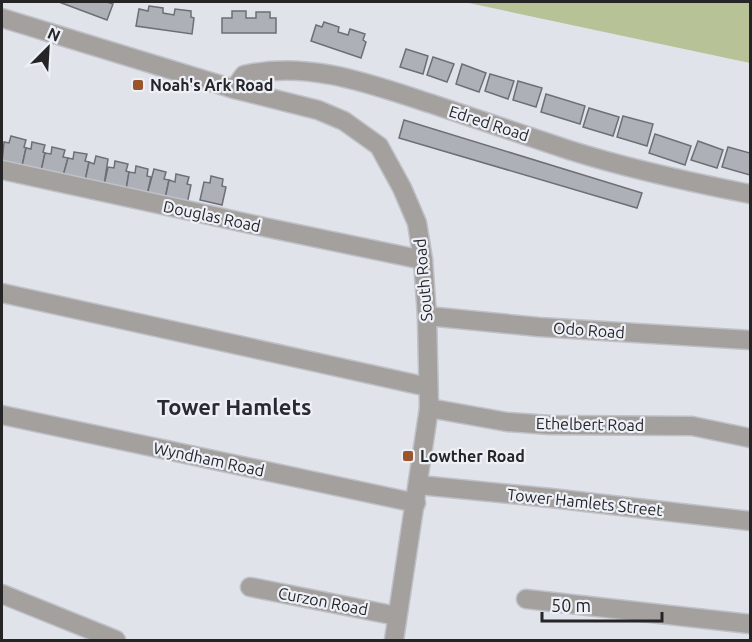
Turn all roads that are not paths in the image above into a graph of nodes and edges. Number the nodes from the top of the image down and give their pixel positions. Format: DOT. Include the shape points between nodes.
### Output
graph roads {
  1 [pos="2,18"];
  2 [pos="234,89"];
  3 [pos="2,170"];
  4 [pos="750,194"];
  5 [pos="423,260"];
  6 [pos="2,294"];
  7 [pos="427,316"];
  8 [pos="750,340"];
  9 [pos="428,387"];
  10 [pos="429,408"];
  11 [pos="2,415"];
  12 [pos="750,438"];
  13 [pos="417,494"];
  14 [pos="750,521"];
  15 [pos="250,587"];
  16 [pos="2,594"];
  17 [pos="526,599"];
  18 [pos="397,616"];
  19 [pos="750,624"];
  20 [pos="116,640"];
  21 [pos="394,640"];
  1 -- 2 [label="street, South Road"];
  2 -- 4 [label="street, Edred Road" via="244,75 264,70 315,72 360,80 572,151 672,179"];
  2 -- 5 [label="street, South Road" via="318,110 344,121 379,146 417,223"];
  3 -- 5 [label="street, Douglas Road"];
  5 -- 7 [label="street, South Road"];
  6 -- 9 [label="street"];
  7 -- 8 [label="street, Odo Road"];
  7 -- 9 [label="street, South Road"];
  9 -- 10 [label="street, South Road"];
  10 -- 12 [label="street, Ethelbert Road" via="518,423 692,426"];
  10 -- 13 [label="street, South Road"];
  11 -- 13 [label="street, Wyndham Road"];
  13 -- 14 [label="street, Tower Hamlets Street" via="551,498"];
  13 -- 18 [label="street, South Road"];
  15 -- 18 [label="street, Curzon Road"];
  16 -- 20 [label="street"];
  17 -- 19 [label="street"];
  18 -- 21 [label="street, South Road"];
}
